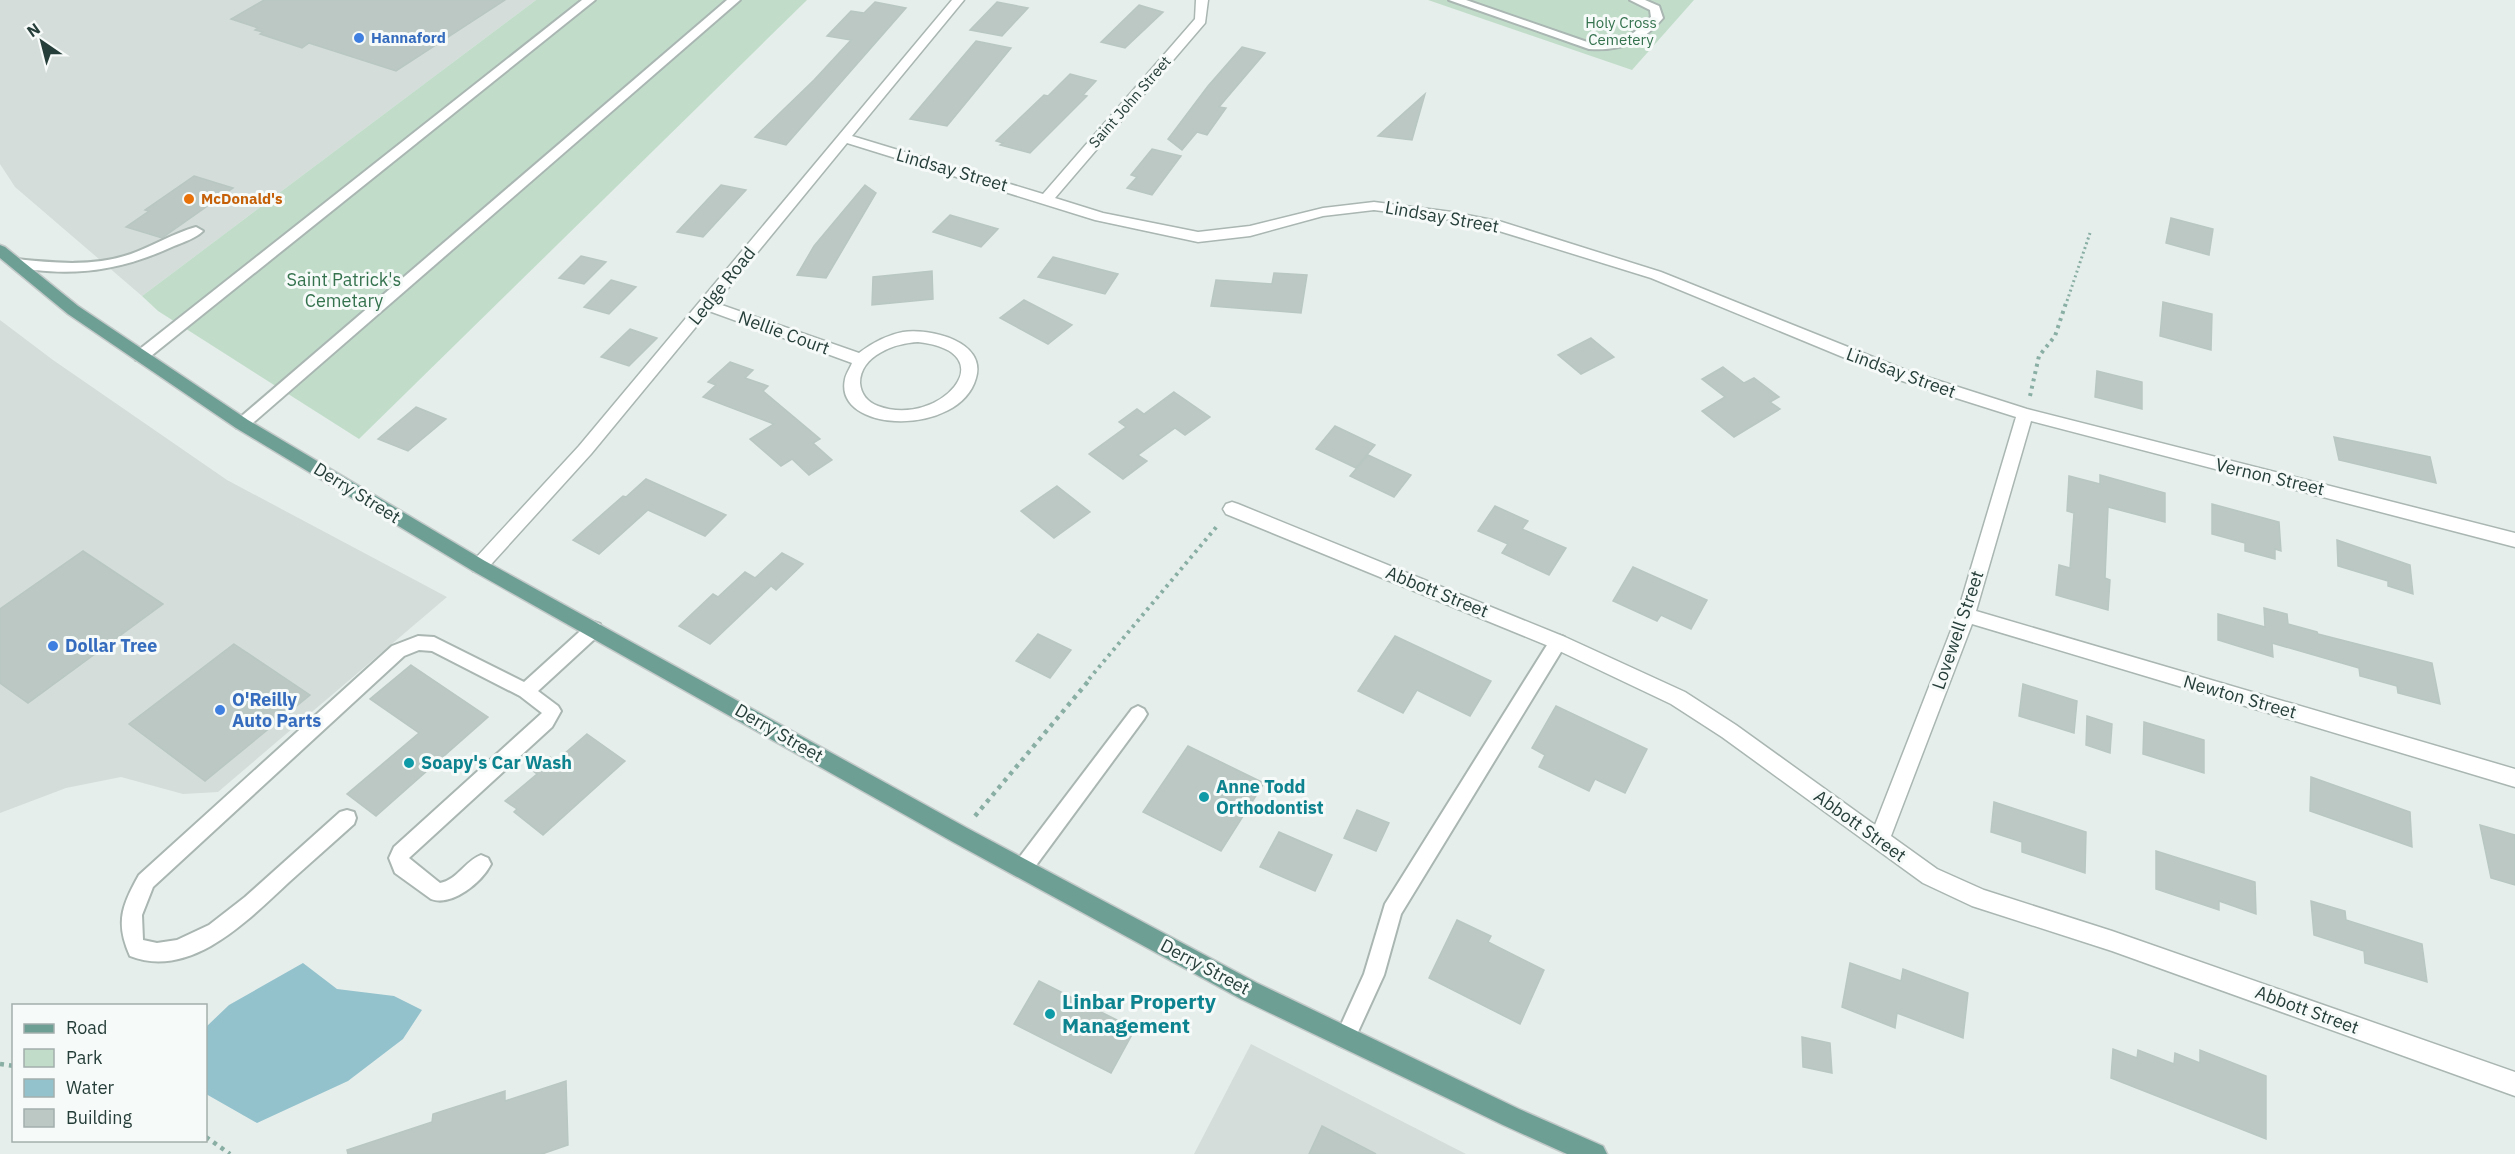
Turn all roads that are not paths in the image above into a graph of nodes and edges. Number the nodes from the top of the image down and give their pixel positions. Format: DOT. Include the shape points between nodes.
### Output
graph roads {
  1 [pos="589,0"];
  2 [pos="734,0"];
  3 [pos="958,0"];
  4 [pos="1202,0"];
  5 [pos="1455,0"];
  6 [pos="1636,0"];
  7 [pos="843,138"];
  8 [pos="1046,198"];
  9 [pos="196,231"];
  10 [pos="0,250"];
  11 [pos="16,263"];
  12 [pos="706,305"];
  13 [pos="141,356"];
  14 [pos="861,360"];
  15 [pos="2025,414"];
  16 [pos="242,424"];
  17 [pos="1232,509"];
  18 [pos="2515,540"];
  19 [pos="479,566"];
  20 [pos="1966,615"];
  21 [pos="594,629"];
  22 [pos="1558,642"];
  23 [pos="526,691"];
  24 [pos="1138,714"];
  25 [pos="2515,778"];
  26 [pos="346,818"];
  27 [pos="1879,841"];
  28 [pos="481,864"];
  29 [pos="1022,869"];
  30 [pos="1346,1038"];
  31 [pos="2515,1084"];
  32 [pos="1595,1154"];
  1 -- 13 [label="lane"];
  2 -- 16 [label="lane"];
  3 -- 7 [label="street, Ledge Road"];
  4 -- 8 [label="street, Saint John Street" via="1202,20"];
  5 -- 6 [label="lane" via="1589,46 1612,48 1631,43 1657,18 1655,8"];
  7 -- 8 [label="street, Lindsay Street"];
  7 -- 12 [label="street, Ledge Road"];
  8 -- 15 [label="street, Lindsay Street" via="1100,217 1198,237 1250,231 1348,207 1400,208 1502,227 1656,275 1902,375"];
  9 -- 11 [label="lane" via="141,256 102,266 71,268"];
  10 -- 11 [label="main road, Derry Street"];
  11 -- 13 [label="main road, Derry Street" via="73,310"];
  12 -- 14 [label="street, Nellie Court"];
  12 -- 19 [label="street, Ledge Road" via="585,450"];
  13 -- 16 [label="main road, Derry Street"];
  14 -- 14 [label="street" via="852,390 870,410 889,417 934,411 957,396 969,377 962,351 932,337 892,340"];
  15 -- 18 [label="street, Vernon Street"];
  15 -- 20 [label="street, Lovewell Street"];
  16 -- 19 [label="main road, Derry Street"];
  17 -- 22 [label="street, Abbott Street"];
  19 -- 21 [label="main road, Derry Street"];
  20 -- 25 [label="street, Newton Street"];
  20 -- 27 [label="street, Lovewell Street"];
  21 -- 23 [label="lane"];
  21 -- 29 [label="main road, Derry Street"];
  22 -- 27 [label="street, Abbott Street" via="1678,698 1729,730"];
  22 -- 30 [label="lane" via="1392,911 1374,975"];
  23 -- 26 [label="lane" via="434,644 418,642 398,651 146,881 130,919 131,938 137,949 165,952 213,934 236,918"];
  23 -- 28 [label="lane" via="549,707 551,716 399,858 402,867 443,894 453,890"];
  24 -- 29 [label="lane"];
  27 -- 31 [label="street, Abbott Street" via="1930,876 1980,899 2112,941"];
  29 -- 30 [label="main road, Derry Street" via="1249,991"];
  30 -- 32 [label="main road, Derry Street"];
}
